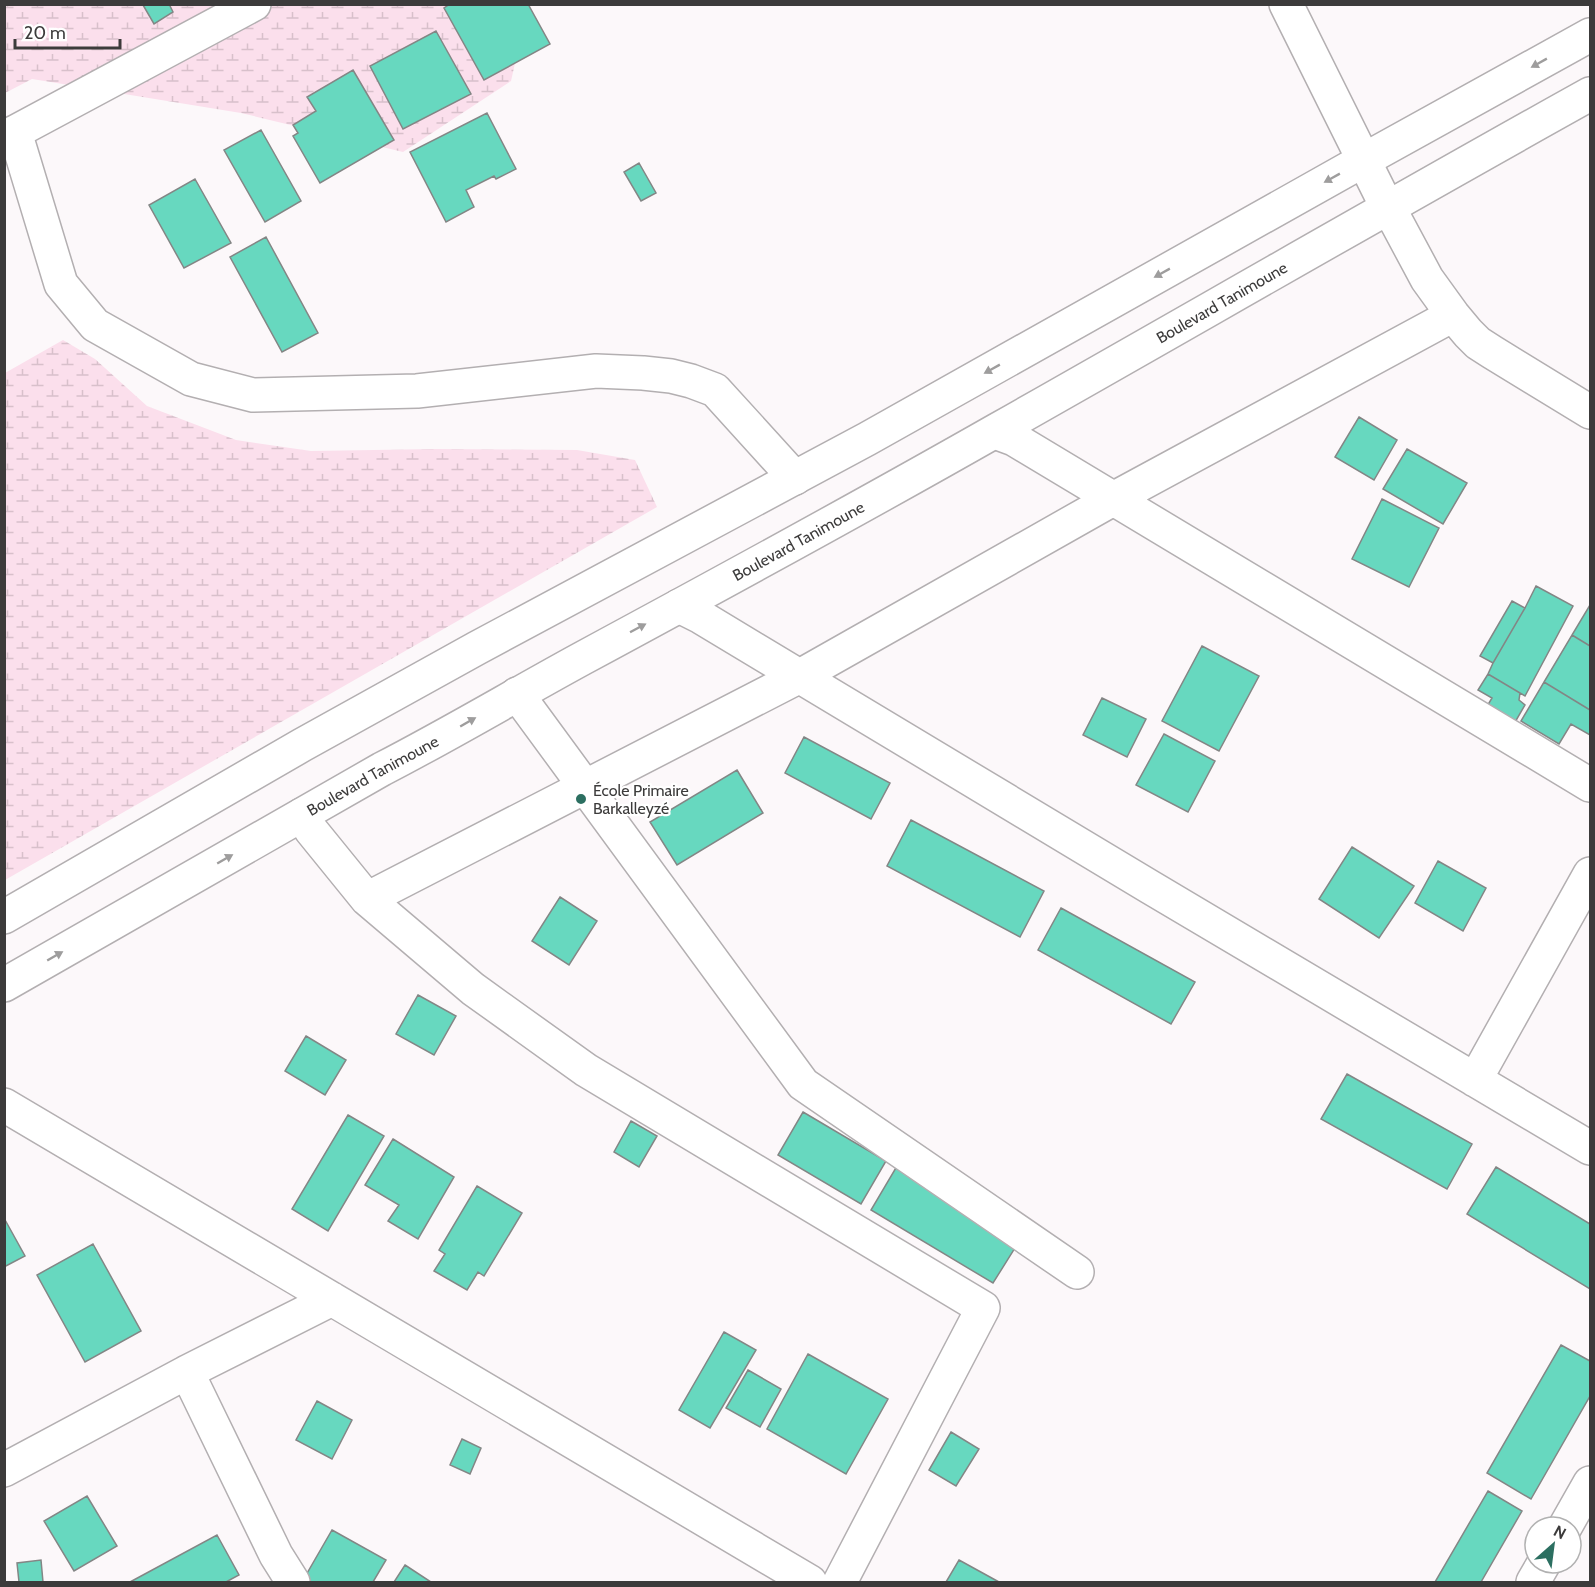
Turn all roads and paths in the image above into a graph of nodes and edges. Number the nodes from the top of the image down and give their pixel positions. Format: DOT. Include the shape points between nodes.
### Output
graph roads {
  1 [pos="254,4"];
  2 [pos="1286,4"];
  3 [pos="1590,34"];
  4 [pos="1590,94"];
  5 [pos="10,135"];
  6 [pos="1364,160"];
  7 [pos="1387,207"];
  8 [pos="1453,315"];
  9 [pos="1590,412"];
  10 [pos="995,432"];
  11 [pos="795,478"];
  12 [pos="1113,499"];
  13 [pos="679,606"];
  14 [pos="800,676"];
  15 [pos="517,694"];
  16 [pos="1590,785"];
  17 [pos="585,786"];
  18 [pos="302,815"];
  19 [pos="1590,874"];
  20 [pos="367,899"];
  21 [pos="4,917"];
  22 [pos="4,985"];
  23 [pos="1475,1080"];
  24 [pos="4,1105"];
  25 [pos="1590,1148"];
  26 [pos="1077,1272"];
  27 [pos="332,1299"];
  28 [pos="187,1372"];
  29 [pos="4,1470"];
  30 [pos="1590,1483"];
  31 [pos="1572,1515"];
  32 [pos="293,1582"];
  33 [pos="810,1582"];
  34 [pos="840,1582"];
  1 -- 5 [label="street"];
  2 -- 6 [label="street"];
  3 -- 6 [label="street, one-way"];
  4 -- 7 [label="street, Boulevard Tanimoune"];
  5 -- 11 [label="street" via="61,284 96,325 191,379 253,395 417,391 596,371 671,376 715,390"];
  6 -- 7 [label="street"];
  6 -- 11 [label="street, one-way"];
  7 -- 8 [label="street" via="1427,279"];
  7 -- 10 [label="street, Boulevard Tanimoune"];
  8 -- 9 [label="street" via="1478,343"];
  8 -- 12 [label="street"];
  10 -- 12 [label="street" via="1014,439"];
  10 -- 13 [label="street, Boulevard Tanimoune"];
  11 -- 21 [label="street" via="302,745"];
  12 -- 14 [label="street"];
  12 -- 16 [label="street"];
  13 -- 14 [label="street"];
  15 -- 13 [label="street, Boulevard Tanimoune, one-way"];
  14 -- 17 [label="street"];
  14 -- 23 [label="street"];
  15 -- 17 [label="street"];
  18 -- 15 [label="street, Boulevard Tanimoune, one-way"];
  17 -- 20 [label="street"];
  17 -- 26 [label="street" via="803,1084"];
  18 -- 20 [label="street"];
  22 -- 18 [label="street, Boulevard Tanimoune, one-way"];
  19 -- 23 [label="street"];
  20 -- 34 [label="street" via="473,989 586,1070 983,1308"];
  23 -- 25 [label="street"];
  24 -- 27 [label="street"];
  27 -- 28 [label="street"];
  27 -- 33 [label="street"];
  28 -- 29 [label="street"];
  28 -- 32 [label="street" via="276,1555"];
  30 -- 31 [label="street"];
}
